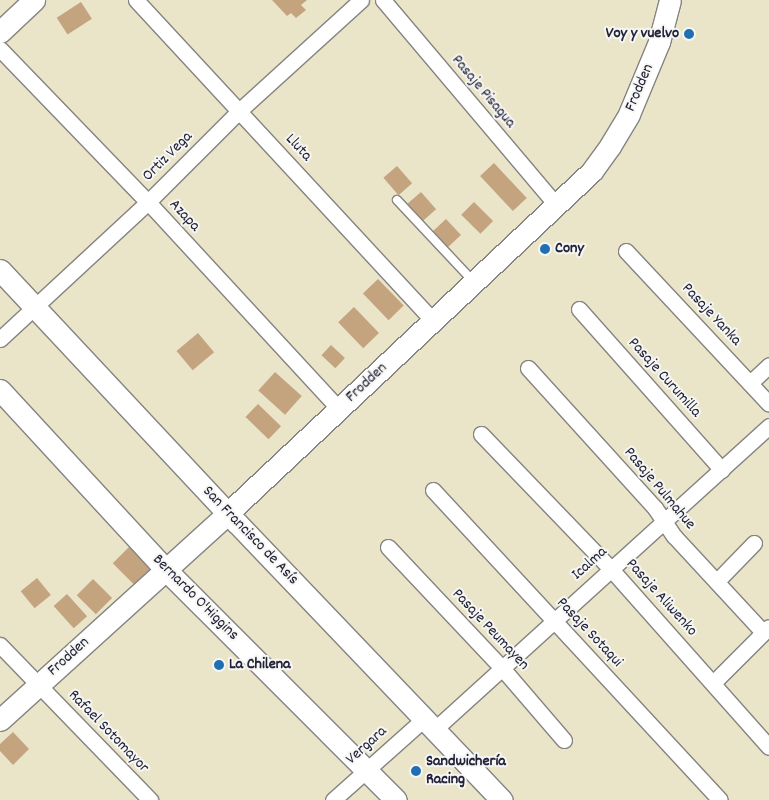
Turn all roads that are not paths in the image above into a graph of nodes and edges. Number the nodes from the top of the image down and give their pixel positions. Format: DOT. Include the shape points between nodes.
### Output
graph roads {
  1 [pos="34,0"];
  2 [pos="136,0"];
  3 [pos="361,0"];
  4 [pos="383,0"];
  5 [pos="670,0"];
  6 [pos="0,32"];
  7 [pos="0,49"];
  8 [pos="239,111"];
  9 [pos="397,200"];
  10 [pos="148,202"];
  11 [pos="556,206"];
  12 [pos="626,251"];
  13 [pos="0,270"];
  14 [pos="475,282"];
  15 [pos="35,307"];
  16 [pos="579,309"];
  17 [pos="433,321"];
  18 [pos="0,339"];
  19 [pos="769,366"];
  20 [pos="528,368"];
  21 [pos="750,383"];
  22 [pos="0,390"];
  23 [pos="769,404"];
  24 [pos="339,409"];
  25 [pos="769,426"];
  26 [pos="481,434"];
  27 [pos="722,470"];
  28 [pos="433,490"];
  29 [pos="228,513"];
  30 [pos="665,521"];
  31 [pos="754,544"];
  32 [pos="388,547"];
  33 [pos="610,568"];
  34 [pos="166,570"];
  35 [pos="717,581"];
  36 [pos="553,621"];
  37 [pos="766,629"];
  38 [pos="0,645"];
  39 [pos="502,668"];
  40 [pos="712,683"];
  41 [pos="38,686"];
  42 [pos="0,720"];
  43 [pos="430,723"];
  44 [pos="764,730"];
  45 [pos="564,740"];
  46 [pos="769,747"];
  47 [pos="366,770"];
  48 [pos="150,800"];
  49 [pos="333,800"];
  50 [pos="396,800"];
  51 [pos="502,800"];
  52 [pos="720,800"];
  1 -- 6 [label="main road"];
  2 -- 8 [label="street, Lluta"];
  3 -- 8 [label="street, Ortiz Vega"];
  4 -- 11 [label="street, Pasaje Pisagua"];
  5 -- 11 [label="main road, Frodden" via="659,42 629,114 592,171"];
  7 -- 10 [label="street, Azapa"];
  8 -- 10 [label="street, Ortiz Vega"];
  8 -- 17 [label="street, Lluta"];
  9 -- 14 [label="lane"];
  10 -- 15 [label="street, Ortiz Vega"];
  10 -- 24 [label="street, Azapa"];
  11 -- 14 [label="main road, Frodden"];
  12 -- 21 [label="street, Pasaje Yanka"];
  13 -- 15 [label="main road, San Francisco de Asís"];
  14 -- 17 [label="main road, Frodden"];
  15 -- 18 [label="street, Ortiz Vega"];
  15 -- 29 [label="main road, San Francisco de Asís"];
  16 -- 27 [label="street, Pasaje Curumilla"];
  17 -- 24 [label="main road, Frodden"];
  19 -- 21 [label="street"];
  20 -- 30 [label="street, Pasaje Pulmahue"];
  21 -- 23 [label="street, Pasaje Yanka"];
  22 -- 34 [label="main road, Bernardo O'Higgins"];
  24 -- 29 [label="main road, Frodden"];
  25 -- 27 [label="street, Icalma"];
  26 -- 33 [label="street, Pasaje Aliwenko"];
  27 -- 30 [label="street, Icalma"];
  28 -- 36 [label="street, Pasaje Sotaqui"];
  29 -- 34 [label="main road, Frodden"];
  29 -- 43 [label="main road, San Francisco de Asís"];
  30 -- 33 [label="street, Icalma"];
  30 -- 35 [label="street, Pasaje Pulmahue" via="674,536"];
  31 -- 35 [label="street"];
  32 -- 39 [label="street, Pasaje Peumayen"];
  33 -- 36 [label="street, Icalma"];
  33 -- 40 [label="street, Pasaje Aliwenko"];
  34 -- 41 [label="main road, Frodden"];
  34 -- 47 [label="main road, Bernardo O'Higgins"];
  35 -- 37 [label="street, Pasaje Pulmahue"];
  36 -- 39 [label="street, Icalma"];
  36 -- 52 [label="street, Pasaje Sotaqui"];
  37 -- 40 [label="street"];
  38 -- 41 [label="street, Rafael Sotomayor"];
  39 -- 43 [label="street, Icalma"];
  39 -- 45 [label="street, Pasaje Peumayen"];
  40 -- 44 [label="street, Pasaje Aliwenko"];
  41 -- 42 [label="main road, Frodden"];
  41 -- 48 [label="street, Rafael Sotomayor"];
  43 -- 47 [label="street, Vergara"];
  43 -- 51 [label="main road, San Francisco de Asís"];
  44 -- 46 [label="street, Pasaje Aliwenko"];
  47 -- 49 [label="street, Vergara"];
  47 -- 50 [label="main road, Bernardo O'Higgins"];
}
